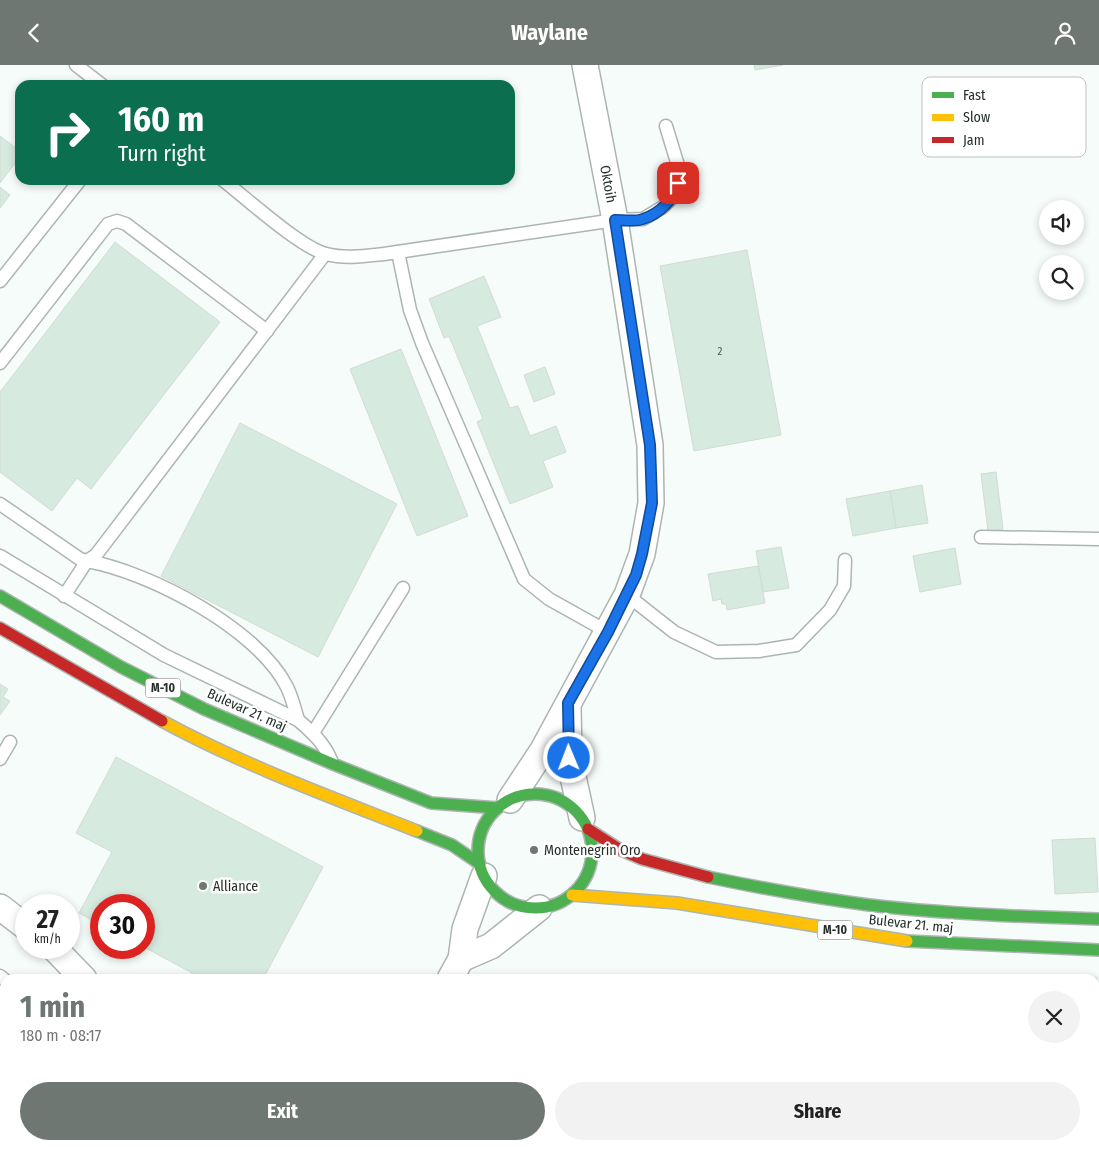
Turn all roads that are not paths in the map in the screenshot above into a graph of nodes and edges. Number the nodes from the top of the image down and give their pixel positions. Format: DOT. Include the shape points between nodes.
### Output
graph roads {
  1 [pos="76,65"];
  2 [pos="585,65"];
  3 [pos="96,80"];
  4 [pos="666,125"];
  5 [pos="76,185"];
  6 [pos="229,185"];
  7 [pos="615,220"];
  8 [pos="398,252"];
  9 [pos="325,254"];
  10 [pos="0,281"];
  11 [pos="267,331"];
  12 [pos="0,363"];
  13 [pos="0,505"];
  14 [pos="981,537"];
  15 [pos="1099,539"];
  16 [pos="0,556"];
  17 [pos="845,560"];
  18 [pos="88,561"];
  19 [pos="402,588"];
  20 [pos="627,595"];
  21 [pos="0,596"];
  22 [pos="64,596"];
  23 [pos="0,627"];
  24 [pos="608,632"];
  25 [pos="568,703"];
  26 [pos="298,720"];
  27 [pos="313,733"];
  28 [pos="10,742"];
  29 [pos="0,759"];
  30 [pos="333,764"];
  31 [pos="504,804"];
  32 [pos="585,823"];
  33 [pos="482,870"];
  34 [pos="572,895"];
  35 [pos="0,907"];
  36 [pos="539,908"];
  37 [pos="15,919"];
  38 [pos="1099,919"];
  39 [pos="1099,950"];
  40 [pos="65,959"];
  41 [pos="455,969"];
  42 [pos="79,974"];
  1 -- 3 [label="lane"];
  2 -- 7 [label="street, Oktoih"];
  4 -- 7 [label="lane" via="680,172 677,193 663,207 643,219"];
  5 -- 10 [label="lane"];
  6 -- 9 [label="lane" via="307,246"];
  7 -- 8 [label="lane"];
  7 -- 20 [label="street, Oktoih" via="652,464 648,529"];
  8 -- 9 [label="lane" via="346,257"];
  8 -- 24 [label="lane" via="410,311 422,343 524,579 549,599"];
  9 -- 11 [label="lane"];
  11 -- 12 [label="lane" via="126,224 117,221 108,224"];
  11 -- 18 [label="lane" via="96,555"];
  13 -- 18 [label="lane" via="80,559"];
  14 -- 15 [label="lane"];
  16 -- 22 [label="lane"];
  17 -- 20 [label="lane" via="844,586 830,610 796,645 759,651 716,652 674,633"];
  18 -- 22 [label="lane"];
  18 -- 26 [label="lane" via="107,564 140,577 231,627 274,667 288,688"];
  19 -- 27 [label="lane"];
  20 -- 24 [label="street, Oktoih"];
  21 -- 30 [label="main road, Bulevar 21. maj / M-10" via="69,638 204,709"];
  22 -- 26 [label="lane" via="164,655"];
  23 -- 33 [label="main road, M-10" via="195,739 270,773 452,845"];
  24 -- 25 [label="street, Oktoih"];
  25 -- 31 [label="street, Oktoih" via="543,750"];
  25 -- 32 [label="street" via="569,758"];
  26 -- 27 [label="lane"];
  27 -- 30 [label="lane" via="326,748"];
  28 -- 29 [label="lane"];
  30 -- 31 [label="main road, Bulevar 21. maj / M-10" via="431,803"];
  31 -- 32 [label="main road, M-10" via="523,795 540,794 570,806"];
  31 -- 33 [label="main road" via="488,820 481,833 478,849"];
  32 -- 34 [label="main road, M-10" via="592,846 591,864 584,881"];
  32 -- 38 [label="main road, Bulevar 21. maj / M-10" via="622,850 644,860 680,871 810,898 948,914"];
  33 -- 36 [label="main road, M-10" via="504,899 521,906"];
  33 -- 41 [label="street"];
  34 -- 36 [label="main road, M-10" via="557,904"];
  34 -- 39 [label="main road, Bulevar 21. maj / M-10" via="677,903 896,940"];
  35 -- 37 [label="street"];
  36 -- 41 [label="street" via="491,946"];
  40 -- 42 [label="street"];
}
